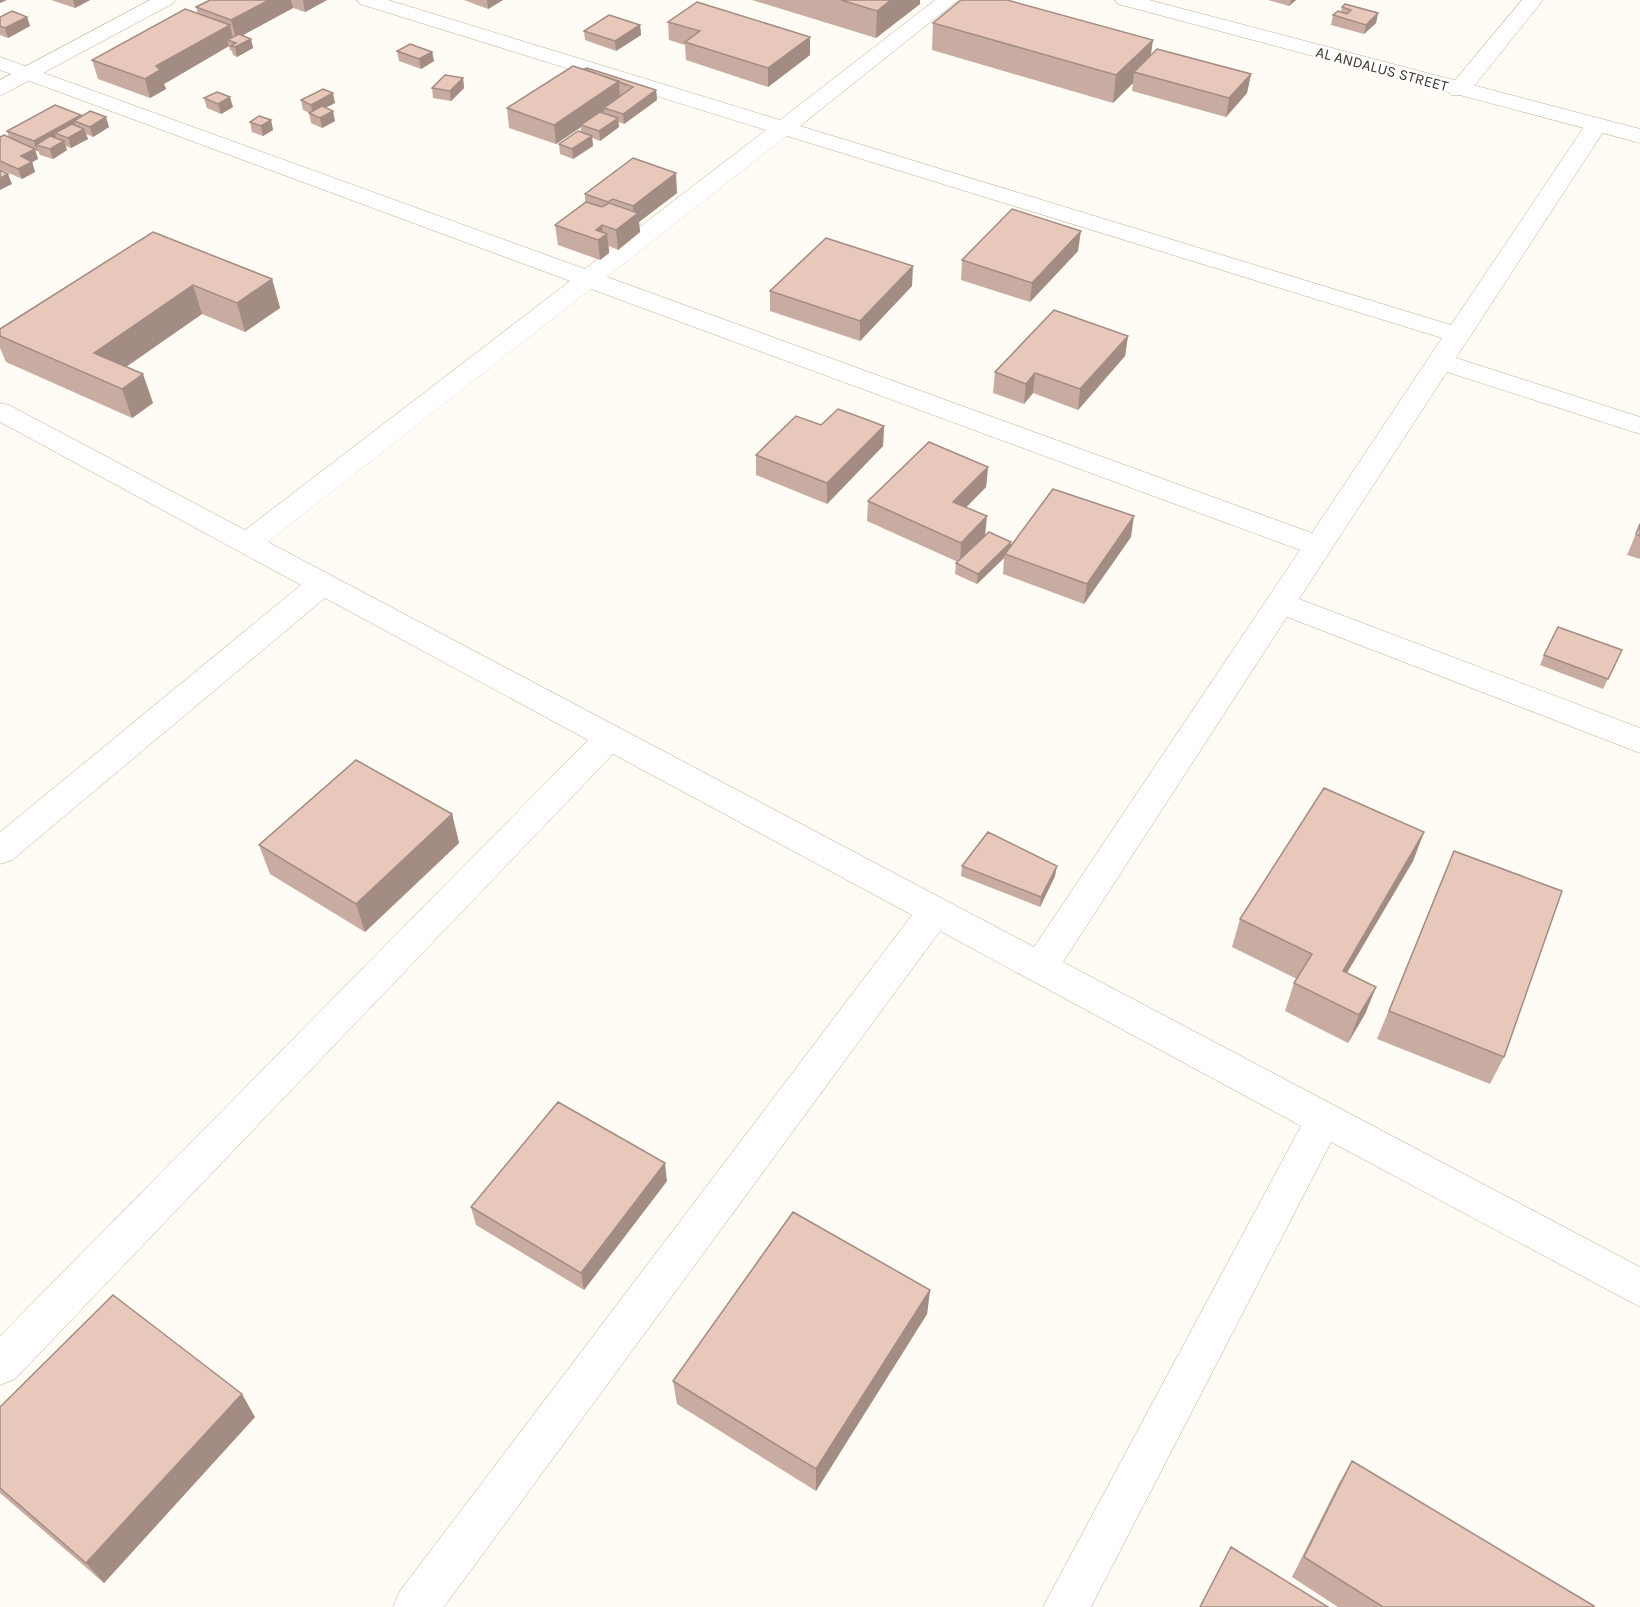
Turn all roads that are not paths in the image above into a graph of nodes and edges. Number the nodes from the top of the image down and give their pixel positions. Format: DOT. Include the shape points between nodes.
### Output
graph roads {
  1 [pos="165,0"];
  2 [pos="367,0"];
  3 [pos="948,0"];
  4 [pos="1125,0"];
  5 [pos="1533,0"];
  6 [pos="0,63"];
  7 [pos="28,74"];
  8 [pos="0,89"];
  9 [pos="1459,90"];
  10 [pos="1596,126"];
  11 [pos="783,128"];
  12 [pos="1640,136"];
  13 [pos="589,278"];
  14 [pos="1458,335"];
  15 [pos="1440,361"];
  16 [pos="0,411"];
  17 [pos="1640,426"];
  18 [pos="247,543"];
  19 [pos="1317,546"];
  20 [pos="323,583"];
  21 [pos="1280,603"];
  22 [pos="610,737"];
  23 [pos="1640,741"];
  24 [pos="0,851"];
  25 [pos="935,911"];
  26 [pos="1040,967"];
  27 [pos="1324,1119"];
  28 [pos="1640,1288"];
  29 [pos="0,1365"];
  30 [pos="416,1607"];
  31 [pos="1066,1607"];
  1 -- 7 [label="street"];
  2 -- 11 [label="street"];
  3 -- 11 [label="street"];
  4 -- 9 [label="street, AL ANDALUS STREET"];
  5 -- 9 [label="street"];
  6 -- 7 [label="street"];
  7 -- 8 [label="street"];
  7 -- 13 [label="street"];
  9 -- 10 [label="street, AL ANDALUS STREET"];
  10 -- 12 [label="street, AL ANDALUS STREET"];
  10 -- 14 [label="street"];
  11 -- 13 [label="street"];
  11 -- 14 [label="street"];
  13 -- 18 [label="street"];
  13 -- 19 [label="street"];
  14 -- 15 [label="street"];
  15 -- 17 [label="street"];
  15 -- 19 [label="street"];
  16 -- 18 [label="street"];
  18 -- 20 [label="street"];
  19 -- 21 [label="street"];
  20 -- 22 [label="street"];
  20 -- 24 [label="street"];
  21 -- 23 [label="street"];
  21 -- 26 [label="street"];
  22 -- 25 [label="street"];
  22 -- 29 [label="street"];
  25 -- 26 [label="street"];
  25 -- 30 [label="street"];
  26 -- 27 [label="street"];
  27 -- 28 [label="street"];
  27 -- 31 [label="street"];
}
